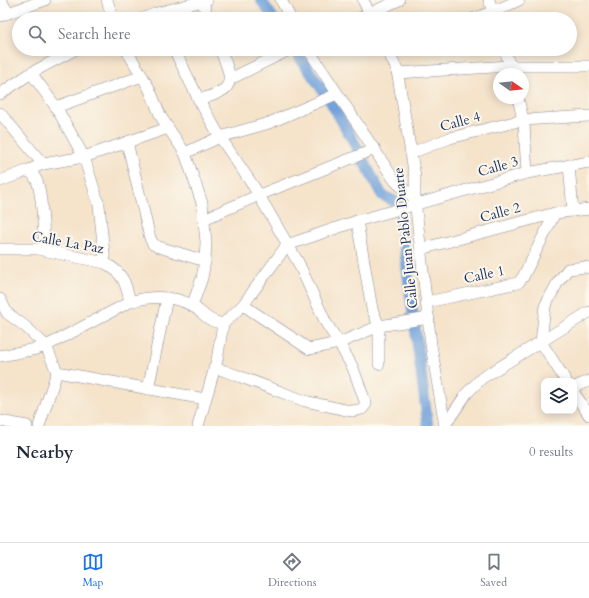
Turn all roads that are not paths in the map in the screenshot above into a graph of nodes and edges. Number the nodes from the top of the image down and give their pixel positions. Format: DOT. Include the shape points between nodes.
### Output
graph roads {
  1 [pos="1,0"];
  2 [pos="45,0"];
  3 [pos="107,0"];
  4 [pos="281,0"];
  5 [pos="363,0"];
  6 [pos="399,0"];
  7 [pos="489,0"];
  8 [pos="519,0"];
  9 [pos="205,1"];
  10 [pos="12,12"];
  11 [pos="111,12"];
  12 [pos="171,12"];
  13 [pos="207,12"];
  14 [pos="287,12"];
  15 [pos="369,12"];
  16 [pos="379,12"];
  17 [pos="493,12"];
  18 [pos="500,12"];
  19 [pos="4,15"];
  20 [pos="63,56"];
  21 [pos="130,56"];
  22 [pos="178,56"];
  23 [pos="222,56"];
  24 [pos="277,56"];
  25 [pos="313,56"];
  26 [pos="391,56"];
  27 [pos="507,56"];
  28 [pos="589,66"];
  29 [pos="510,68"];
  30 [pos="529,69"];
  31 [pos="493,70"];
  32 [pos="31,73"];
  33 [pos="397,73"];
  34 [pos="142,76"];
  35 [pos="230,79"];
  36 [pos="0,94"];
  37 [pos="337,94"];
  38 [pos="200,100"];
  39 [pos="519,104"];
  40 [pos="56,107"];
  41 [pos="0,113"];
  42 [pos="589,116"];
  43 [pos="523,120"];
  44 [pos="168,128"];
  45 [pos="220,137"];
  46 [pos="127,142"];
  47 [pos="376,149"];
  48 [pos="184,153"];
  49 [pos="411,153"];
  50 [pos="84,157"];
  51 [pos="589,162"];
  52 [pos="43,164"];
  53 [pos="569,165"];
  54 [pos="29,170"];
  55 [pos="527,173"];
  56 [pos="0,181"];
  57 [pos="259,194"];
  58 [pos="416,202"];
  59 [pos="589,209"];
  60 [pos="573,211"];
  61 [pos="555,213"];
  62 [pos="204,219"];
  63 [pos="357,221"];
  64 [pos="287,245"];
  65 [pos="0,249"];
  66 [pos="421,249"];
  67 [pos="45,250"];
  68 [pos="205,261"];
  69 [pos="106,263"];
  70 [pos="589,268"];
  71 [pos="167,298"];
  72 [pos="0,299"];
  73 [pos="130,302"];
  74 [pos="427,302"];
  75 [pos="243,305"];
  76 [pos="192,306"];
  77 [pos="4,312"];
  78 [pos="589,312"];
  79 [pos="429,318"];
  80 [pos="223,324"];
  81 [pos="378,326"];
  82 [pos="541,342"];
  83 [pos="339,343"];
  84 [pos="46,346"];
  85 [pos="0,356"];
  86 [pos="379,364"];
  87 [pos="214,368"];
  88 [pos="57,372"];
  89 [pos="564,378"];
  90 [pos="589,381"];
  91 [pos="577,386"];
  92 [pos="148,389"];
  93 [pos="577,397"];
  94 [pos="205,399"];
  95 [pos="589,415"];
  96 [pos="0,421"];
  97 [pos="28,426"];
  98 [pos="39,426"];
  99 [pos="198,426"];
  100 [pos="445,426"];
  1 -- 19 [label="street"];
  2 -- 10 [label="street"];
  3 -- 11 [label="street"];
  4 -- 14 [label="street"];
  5 -- 15 [label="street"];
  6 -- 16 [label="street"];
  7 -- 17 [label="street"];
  8 -- 18 [label="street"];
  9 -- 12 [label="street"];
  9 -- 13 [label="street"];
  20 -- 32 [label="street"];
  21 -- 34 [label="street"];
  22 -- 38 [label="street"];
  23 -- 35 [label="street"];
  24 -- 35 [label="street"];
  25 -- 37 [label="street"];
  26 -- 33 [label="street, Calle Juan Pablo Duarte"];
  27 -- 29 [label="street"];
  28 -- 30 [label="street"];
  31 -- 33 [label="street"];
  32 -- 36 [label="street"];
  32 -- 40 [label="street"];
  33 -- 49 [label="street, Calle Juan Pablo Duarte"];
  34 -- 40 [label="street"];
  34 -- 44 [label="street"];
  35 -- 38 [label="street" via="224,90"];
  37 -- 45 [label="street" via="269,123"];
  37 -- 47 [label="street"];
  38 -- 45 [label="street"];
  39 -- 43 [label="street"];
  40 -- 50 [label="street"];
  41 -- 52 [label="street"];
  42 -- 43 [label="street, Calle 4"];
  43 -- 49 [label="street, Calle 4" via="450,138"];
  43 -- 55 [label="street"];
  44 -- 46 [label="street"];
  44 -- 48 [label="street"];
  45 -- 48 [label="street"];
  45 -- 57 [label="street"];
  46 -- 50 [label="street"];
  46 -- 68 [label="street" via="153,244"];
  47 -- 57 [label="street"];
  47 -- 58 [label="street" via="395,181"];
  48 -- 62 [label="street" via="202,203"];
  49 -- 58 [label="street, Calle Juan Pablo Duarte"];
  50 -- 52 [label="street"];
  50 -- 69 [label="street" via="98,205"];
  51 -- 53 [label="street, Calle 3"];
  52 -- 54 [label="street"];
  53 -- 55 [label="street, Calle 3"];
  53 -- 60 [label="street"];
  54 -- 56 [label="street"];
  54 -- 67 [label="street" via="37,181"];
  55 -- 58 [label="street, Calle 3"];
  57 -- 62 [label="street"];
  57 -- 64 [label="street"];
  58 -- 63 [label="street, Calle 3"];
  58 -- 66 [label="street, Calle Juan Pablo Duarte"];
  59 -- 60 [label="street, Calle 2"];
  60 -- 61 [label="street, Calle 2"];
  61 -- 66 [label="street, Calle 2"];
  61 -- 74 [label="street, Calle 1" via="523,277 518,282"];
  62 -- 68 [label="street"];
  63 -- 64 [label="street, Calle 3"];
  63 -- 81 [label="street" via="372,310"];
  64 -- 75 [label="street"];
  64 -- 83 [label="street" via="298,262 326,323"];
  65 -- 67 [label="street, Calle La Paz"];
  66 -- 74 [label="street, Calle Juan Pablo Duarte"];
  67 -- 69 [label="street, Calle La Paz"];
  68 -- 76 [label="street"];
  69 -- 73 [label="street, Calle La Paz" via="122,277 127,286"];
  70 -- 82 [label="street" via="568,270 558,282 545,306"];
  71 -- 73 [label="street" via="142,298"];
  71 -- 76 [label="street"];
  71 -- 92 [label="street"];
  72 -- 77 [label="street"];
  73 -- 84 [label="street"];
  74 -- 79 [label="street, Calle Juan Pablo Duarte"];
  75 -- 80 [label="street"];
  75 -- 83 [label="street" via="309,349"];
  76 -- 80 [label="street" via="212,320"];
  77 -- 84 [label="street" via="26,327"];
  78 -- 82 [label="street"];
  79 -- 81 [label="street"];
  79 -- 100 [label="street, Calle Juan Pablo Duarte"];
  80 -- 87 [label="street"];
  81 -- 83 [label="street"];
  81 -- 86 [label="street"];
  82 -- 89 [label="street"];
  82 -- 100 [label="street" via="482,378 467,393"];
  83 -- 87 [label="street" via="353,368 365,401 362,409 353,411 305,401"];
  84 -- 85 [label="street"];
  84 -- 88 [label="street"];
  87 -- 94 [label="street"];
  88 -- 92 [label="street"];
  88 -- 98 [label="street"];
  90 -- 91 [label="street"];
  92 -- 94 [label="street"];
  93 -- 95 [label="street"];
  94 -- 99 [label="street"];
  96 -- 97 [label="street"];
}
